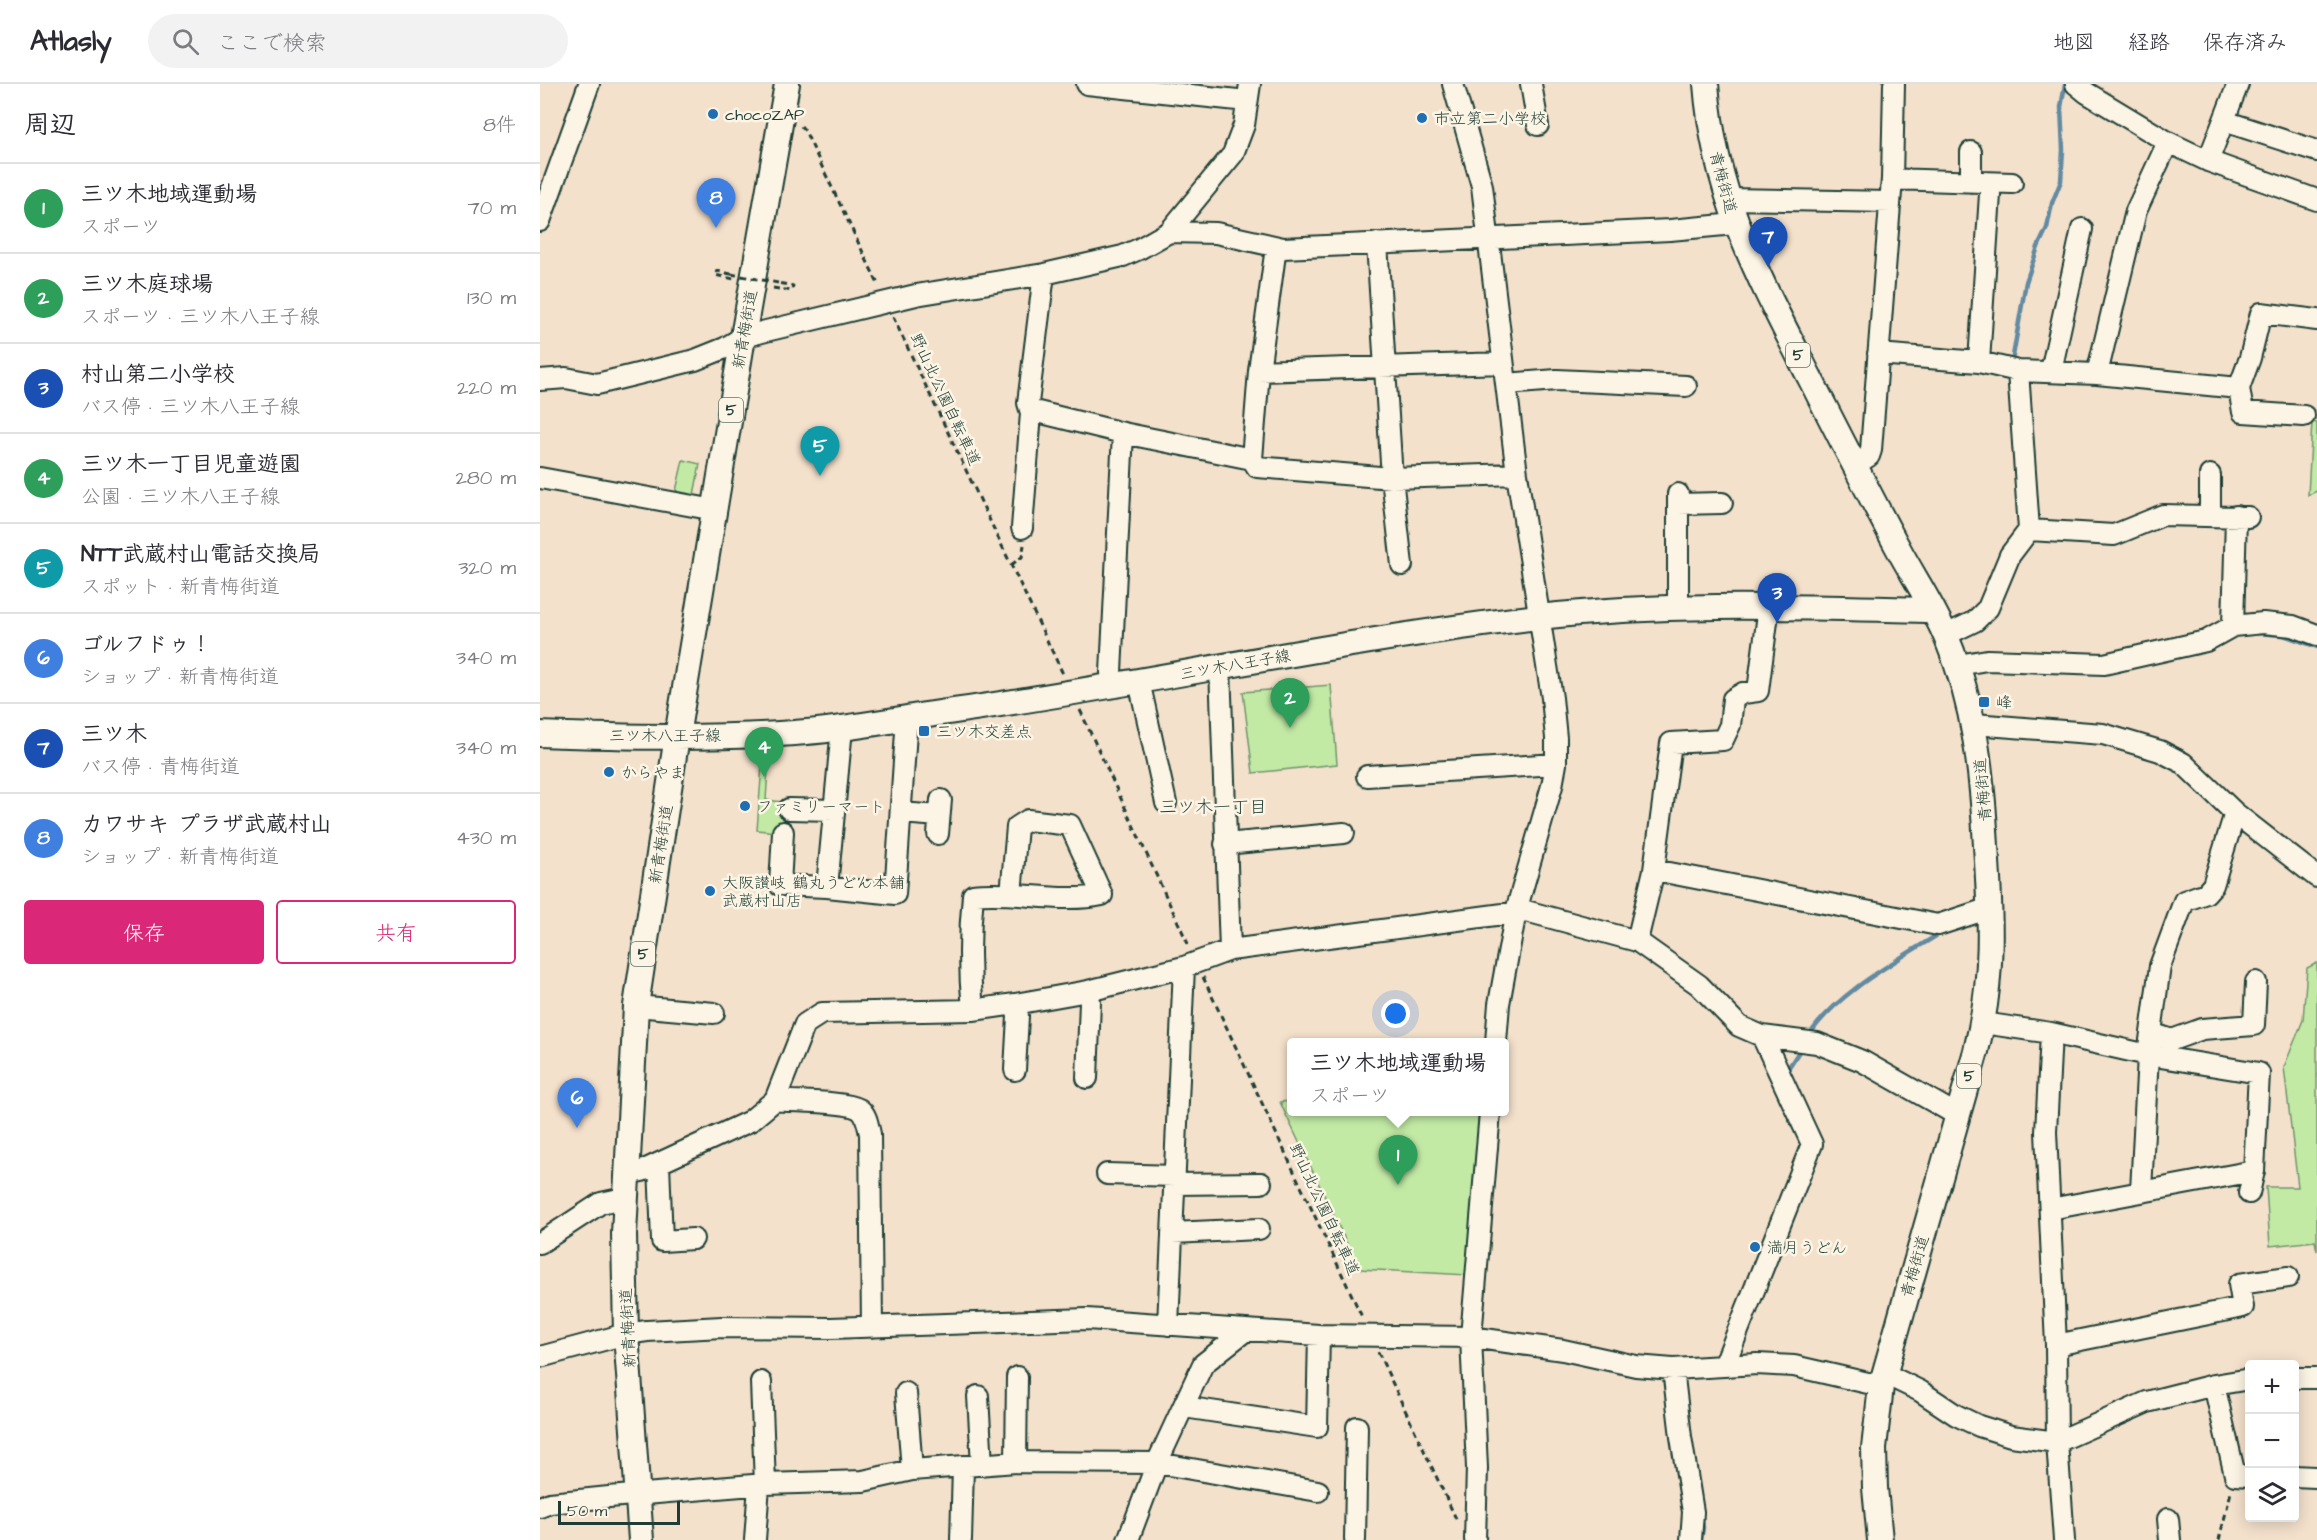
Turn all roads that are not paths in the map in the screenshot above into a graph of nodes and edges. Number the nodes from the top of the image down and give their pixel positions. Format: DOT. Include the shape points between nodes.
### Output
graph roads {
  1 [pos="589,84"];
  2 [pos="788,84"];
  3 [pos="1087,84"];
  4 [pos="1453,84"];
  5 [pos="1531,84"];
  6 [pos="1706,84"];
  7 [pos="1893,84"];
  8 [pos="2076,84"];
  9 [pos="2238,84"];
  10 [pos="1249,92"];
  11 [pos="2224,121"];
  12 [pos="1538,125"];
  13 [pos="2168,142"];
  14 [pos="1971,152"];
  15 [pos="2317,152"];
  16 [pos="2208,161"];
  17 [pos="1892,179"];
  18 [pos="1971,182"];
  19 [pos="2012,183"];
  20 [pos="1990,194"];
  21 [pos="1727,199"];
  22 [pos="2317,200"];
  23 [pos="1890,202"];
  24 [pos="542,210"];
  25 [pos="1735,224"];
  26 [pos="2082,229"];
  27 [pos="1169,232"];
  28 [pos="1489,239"];
  29 [pos="1377,243"];
  30 [pos="1276,247"];
  31 [pos="1044,274"];
  32 [pos="2317,320"];
  33 [pos="743,337"];
  34 [pos="1878,354"];
  35 [pos="1979,362"];
  36 [pos="1503,363"];
  37 [pos="1386,366"];
  38 [pos="1259,371"];
  39 [pos="2018,371"];
  40 [pos="2051,371"];
  41 [pos="2097,374"];
  42 [pos="540,380"];
  43 [pos="1506,384"];
  44 [pos="1686,386"];
  45 [pos="2239,388"];
  46 [pos="1031,413"];
  47 [pos="2304,416"];
  48 [pos="1123,433"];
  49 [pos="1252,459"];
  50 [pos="1855,465"];
  51 [pos="1517,474"];
  52 [pos="2211,475"];
  53 [pos="540,478"];
  54 [pos="1392,478"];
  55 [pos="1722,503"];
  56 [pos="715,510"];
  57 [pos="2210,516"];
  58 [pos="1028,518"];
  59 [pos="2029,530"];
  60 [pos="1402,565"];
  61 [pos="1769,606"];
  62 [pos="1678,607"];
  63 [pos="1932,610"];
  64 [pos="1540,617"];
  65 [pos="2233,626"];
  66 [pos="1946,635"];
  67 [pos="2317,635"];
  68 [pos="1958,665"];
  69 [pos="1220,667"];
  70 [pos="1140,681"];
  71 [pos="1112,686"];
  72 [pos="907,717"];
  73 [pos="1974,724"];
  74 [pos="842,728"];
  75 [pos="540,734"];
  76 [pos="677,736"];
  77 [pos="1556,764"];
  78 [pos="1367,776"];
  79 [pos="1166,803"];
  80 [pos="789,809"];
  81 [pos="834,810"];
  82 [pos="901,813"];
  83 [pos="2235,813"];
  84 [pos="939,817"];
  85 [pos="783,832"];
  86 [pos="1344,833"];
  87 [pos="1225,844"];
  88 [pos="1654,870"];
  89 [pos="2317,877"];
  90 [pos="827,887"];
  91 [pos="1011,894"];
  92 [pos="1990,908"];
  93 [pos="1516,911"];
  94 [pos="1637,941"];
  95 [pos="1230,951"];
  96 [pos="1191,967"];
  97 [pos="2256,982"];
  98 [pos="1088,991"];
  99 [pos="1015,1004"];
  100 [pos="636,1006"];
  101 [pos="973,1010"];
  102 [pos="714,1013"];
  103 [pos="1983,1023"];
  104 [pos="2051,1033"];
  105 [pos="2151,1033"];
  106 [pos="1762,1036"];
  107 [pos="1496,1038"];
  108 [pos="2148,1055"];
  109 [pos="1015,1070"];
  110 [pos="1087,1078"];
  111 [pos="775,1100"];
  112 [pos="1957,1115"];
  113 [pos="1490,1116"];
  114 [pos="659,1164"];
  115 [pos="2254,1171"];
  116 [pos="1107,1174"];
  117 [pos="1175,1180"];
  118 [pos="625,1186"];
  119 [pos="1250,1188"];
  120 [pos="2141,1191"];
  121 [pos="2249,1193"];
  122 [pos="2050,1209"];
  123 [pos="1259,1229"];
  124 [pos="1172,1233"];
  125 [pos="693,1239"];
  126 [pos="540,1244"];
  127 [pos="2288,1277"];
  128 [pos="1168,1325"];
  129 [pos="872,1327"];
  130 [pos="1245,1331"];
  131 [pos="626,1334"];
  132 [pos="1319,1335"];
  133 [pos="1471,1337"];
  134 [pos="2056,1345"];
  135 [pos="540,1357"];
  136 [pos="1724,1365"];
  137 [pos="1672,1370"];
  138 [pos="1017,1377"];
  139 [pos="2299,1378"];
  140 [pos="2317,1378"];
  141 [pos="1882,1380"];
  142 [pos="2245,1380"];
  143 [pos="761,1382"];
  144 [pos="2214,1385"];
  145 [pos="906,1393"];
  146 [pos="978,1396"];
  147 [pos="1184,1407"];
  148 [pos="1356,1427"];
  149 [pos="2057,1442"];
  150 [pos="1016,1462"];
  151 [pos="1157,1463"];
  152 [pos="972,1466"];
  153 [pos="912,1470"];
  154 [pos="2242,1476"];
  155 [pos="2299,1476"];
  156 [pos="2315,1476"];
  157 [pos="762,1485"];
  158 [pos="1318,1491"];
  159 [pos="637,1496"];
  160 [pos="540,1507"];
  161 [pos="2168,1519"];
  162 [pos="1468,1535"];
  163 [pos="641,1540"];
  164 [pos="755,1540"];
  165 [pos="961,1540"];
  166 [pos="1131,1540"];
  167 [pos="1355,1540"];
  168 [pos="1691,1540"];
  169 [pos="1880,1540"];
  170 [pos="2064,1540"];
  171 [pos="2170,1540"];
  1 -- 24 [label="street"];
  2 -- 33 [label="main road, 新青梅街道 / 5"];
  3 -- 10 [label="street"];
  4 -- 28 [label="street" via="1479,172"];
  5 -- 12 [label="street"];
  6 -- 21 [label="main road, 青梅街道 / 5" via="1711,130"];
  7 -- 17 [label="street"];
  8 -- 13 [label="street"];
  9 -- 11 [label="street"];
  10 -- 27 [label="street" via="1244,125 1233,154"];
  11 -- 15 [label="street"];
  11 -- 16 [label="street"];
  13 -- 16 [label="street"];
  13 -- 41 [label="street" via="2136,211"];
  14 -- 18 [label="street"];
  16 -- 22 [label="street"];
  17 -- 18 [label="street"];
  17 -- 23 [label="street"];
  18 -- 19 [label="street"];
  20 -- 35 [label="street"];
  21 -- 23 [label="street"];
  21 -- 25 [label="main road, 青梅街道 / 5"];
  23 -- 34 [label="street"];
  25 -- 28 [label="street"];
  25 -- 50 [label="main road, 青梅街道 / 5"];
  26 -- 40 [label="street"];
  27 -- 30 [label="street" via="1216,233"];
  27 -- 31 [label="street" via="1123,256"];
  28 -- 29 [label="street"];
  28 -- 36 [label="street"];
  29 -- 30 [label="street"];
  29 -- 37 [label="street"];
  30 -- 38 [label="street"];
  31 -- 33 [label="street" via="916,295"];
  31 -- 46 [label="street" via="1028,403"];
  32 -- 45 [label="street" via="2260,313"];
  33 -- 42 [label="street" via="695,360 597,384 566,378"];
  33 -- 56 [label="main road, 新青梅街道 / 5"];
  34 -- 35 [label="street"];
  34 -- 50 [label="street" via="1869,456"];
  35 -- 39 [label="street"];
  36 -- 37 [label="street"];
  36 -- 43 [label="street"];
  37 -- 38 [label="street"];
  37 -- 54 [label="street"];
  38 -- 49 [label="street"];
  39 -- 40 [label="street"];
  39 -- 59 [label="street"];
  40 -- 41 [label="street"];
  41 -- 45 [label="street"];
  43 -- 44 [label="street" via="1557,380"];
  43 -- 51 [label="street"];
  45 -- 47 [label="street" via="2243,412"];
  46 -- 48 [label="street"];
  46 -- 58 [label="street"];
  48 -- 49 [label="street"];
  48 -- 71 [label="street"];
  49 -- 54 [label="street" via="1257,467"];
  50 -- 63 [label="main road, 青梅街道 / 5"];
  51 -- 54 [label="street"];
  51 -- 64 [label="street"];
  52 -- 57 [label="street"];
  53 -- 56 [label="street"];
  54 -- 60 [label="street"];
  55 -- 62 [label="street" via="1678,499"];
  56 -- 76 [label="main road, 新青梅街道 / 5"];
  57 -- 59 [label="street" via="2163,515 2114,535"];
  57 -- 65 [label="street" via="2242,517"];
  59 -- 66 [label="street" via="2010,555 1988,608 1975,621"];
  61 -- 62 [label="main road, 三ツ木八王子線"];
  61 -- 63 [label="main road, 三ツ木八王子線"];
  61 -- 88 [label="street" via="1758,691 1733,699 1730,725 1722,740 1671,743"];
  62 -- 64 [label="main road, 三ツ木八王子線"];
  63 -- 66 [label="main road, 青梅街道 / 5"];
  64 -- 69 [label="main road, 三ツ木八王子線"];
  64 -- 77 [label="street" via="1552,698"];
  65 -- 67 [label="street" via="2263,622"];
  65 -- 68 [label="street" via="2206,641 2104,664 1987,660"];
  66 -- 68 [label="main road, 青梅街道 / 5"];
  68 -- 73 [label="main road, 青梅街道 / 5"];
  69 -- 70 [label="main road, 三ツ木八王子線"];
  69 -- 87 [label="street"];
  70 -- 71 [label="main road, 三ツ木八王子線"];
  70 -- 79 [label="street"];
  71 -- 72 [label="main road, 三ツ木八王子線"];
  72 -- 74 [label="main road, 三ツ木八王子線"];
  72 -- 82 [label="street"];
  73 -- 83 [label="street" via="2103,734 2160,751 2183,763"];
  73 -- 92 [label="main road, 青梅街道 / 5"];
  74 -- 76 [label="main road, 三ツ木八王子線"];
  74 -- 81 [label="street"];
  75 -- 76 [label="main road, 三ツ木八王子線"];
  76 -- 100 [label="main road, 新青梅街道 / 5"];
  77 -- 78 [label="street"];
  77 -- 93 [label="street"];
  80 -- 81 [label="street"];
  81 -- 90 [label="street"];
  82 -- 84 [label="street"];
  82 -- 90 [label="street" via="895,894"];
  83 -- 89 [label="street"];
  83 -- 105 [label="street" via="2213,885 2206,893 2184,901 2160,966"];
  85 -- 90 [label="street" via="780,885"];
  86 -- 87 [label="street"];
  87 -- 95 [label="street"];
  88 -- 92 [label="street" via="1938,925"];
  88 -- 94 [label="street"];
  91 -- 91 [label="street" via="1053,899 1102,895 1070,825 1028,820 1017,827"];
  91 -- 101 [label="street" via="973,895"];
  92 -- 103 [label="main road, 青梅街道 / 5" via="1990,967"];
  93 -- 94 [label="street"];
  93 -- 95 [label="street"];
  93 -- 107 [label="street"];
  94 -- 106 [label="street" via="1699,985 1739,1026"];
  95 -- 96 [label="street"];
  96 -- 98 [label="street"];
  96 -- 117 [label="street"];
  97 -- 105 [label="street" via="2254,1025 2202,1029 2172,1040"];
  98 -- 99 [label="street"];
  98 -- 110 [label="street"];
  99 -- 101 [label="street"];
  99 -- 109 [label="street"];
  100 -- 102 [label="street"];
  100 -- 118 [label="main road, 新青梅街道 / 5"];
  101 -- 111 [label="street" via="822,1013 805,1024"];
  103 -- 104 [label="street"];
  103 -- 112 [label="main road, 青梅街道 / 5"];
  104 -- 108 [label="street"];
  104 -- 122 [label="street" via="2046,1132"];
  105 -- 108 [label="street"];
  106 -- 112 [label="street" via="1817,1043 1883,1072"];
  106 -- 136 [label="street" via="1812,1144"];
  108 -- 115 [label="street" via="2259,1073"];
  108 -- 120 [label="street"];
  111 -- 114 [label="street" via="750,1121"];
  111 -- 129 [label="street" via="847,1105 860,1109 866,1118 870,1134"];
  112 -- 141 [label="main road, 青梅街道 / 5"];
  113 -- 133 [label="street"];
  114 -- 118 [label="street" via="642,1171"];
  114 -- 125 [label="street" via="669,1210 662,1241"];
  115 -- 120 [label="street"];
  115 -- 121 [label="street"];
  116 -- 117 [label="street"];
  117 -- 119 [label="street"];
  117 -- 124 [label="street"];
  118 -- 126 [label="street"];
  118 -- 131 [label="main road, 新青梅街道 / 5"];
  120 -- 122 [label="street"];
  122 -- 134 [label="street"];
  123 -- 124 [label="street"];
  124 -- 128 [label="street"];
  127 -- 134 [label="street" via="2239,1284 2243,1307"];
  128 -- 129 [label="street" via="1087,1319"];
  128 -- 130 [label="street"];
  129 -- 131 [label="street" via="722,1327"];
  130 -- 132 [label="street"];
  130 -- 147 [label="street" via="1203,1364"];
  131 -- 135 [label="street"];
  131 -- 159 [label="main road, 新青梅街道 / 5"];
  132 -- 133 [label="street"];
  132 -- 147 [label="street" via="1317,1427"];
  133 -- 137 [label="street"];
  133 -- 162 [label="street" via="1478,1468"];
  134 -- 149 [label="street"];
  136 -- 137 [label="street"];
  136 -- 141 [label="street" via="1794,1366"];
  137 -- 168 [label="street" via="1693,1512"];
  138 -- 150 [label="street"];
  139 -- 140 [label="street"];
  141 -- 149 [label="street" via="1920,1391 1979,1426 2011,1436"];
  141 -- 169 [label="main road, 青梅街道 / 5" via="1874,1448"];
  142 -- 144 [label="street"];
  143 -- 157 [label="street"];
  144 -- 149 [label="street" via="2147,1402"];
  144 -- 154 [label="street"];
  145 -- 153 [label="street"];
  146 -- 152 [label="street"];
  147 -- 151 [label="street"];
  148 -- 167 [label="street"];
  149 -- 170 [label="street"];
  150 -- 151 [label="street"];
  150 -- 152 [label="street"];
  151 -- 158 [label="street"];
  151 -- 166 [label="street"];
  152 -- 153 [label="street"];
  152 -- 165 [label="street"];
  153 -- 157 [label="street" via="863,1481"];
  155 -- 156 [label="street"];
  157 -- 159 [label="street"];
  157 -- 164 [label="street"];
  159 -- 160 [label="street"];
  159 -- 163 [label="main road, 新青梅街道 / 5"];
  161 -- 171 [label="street"];
}
